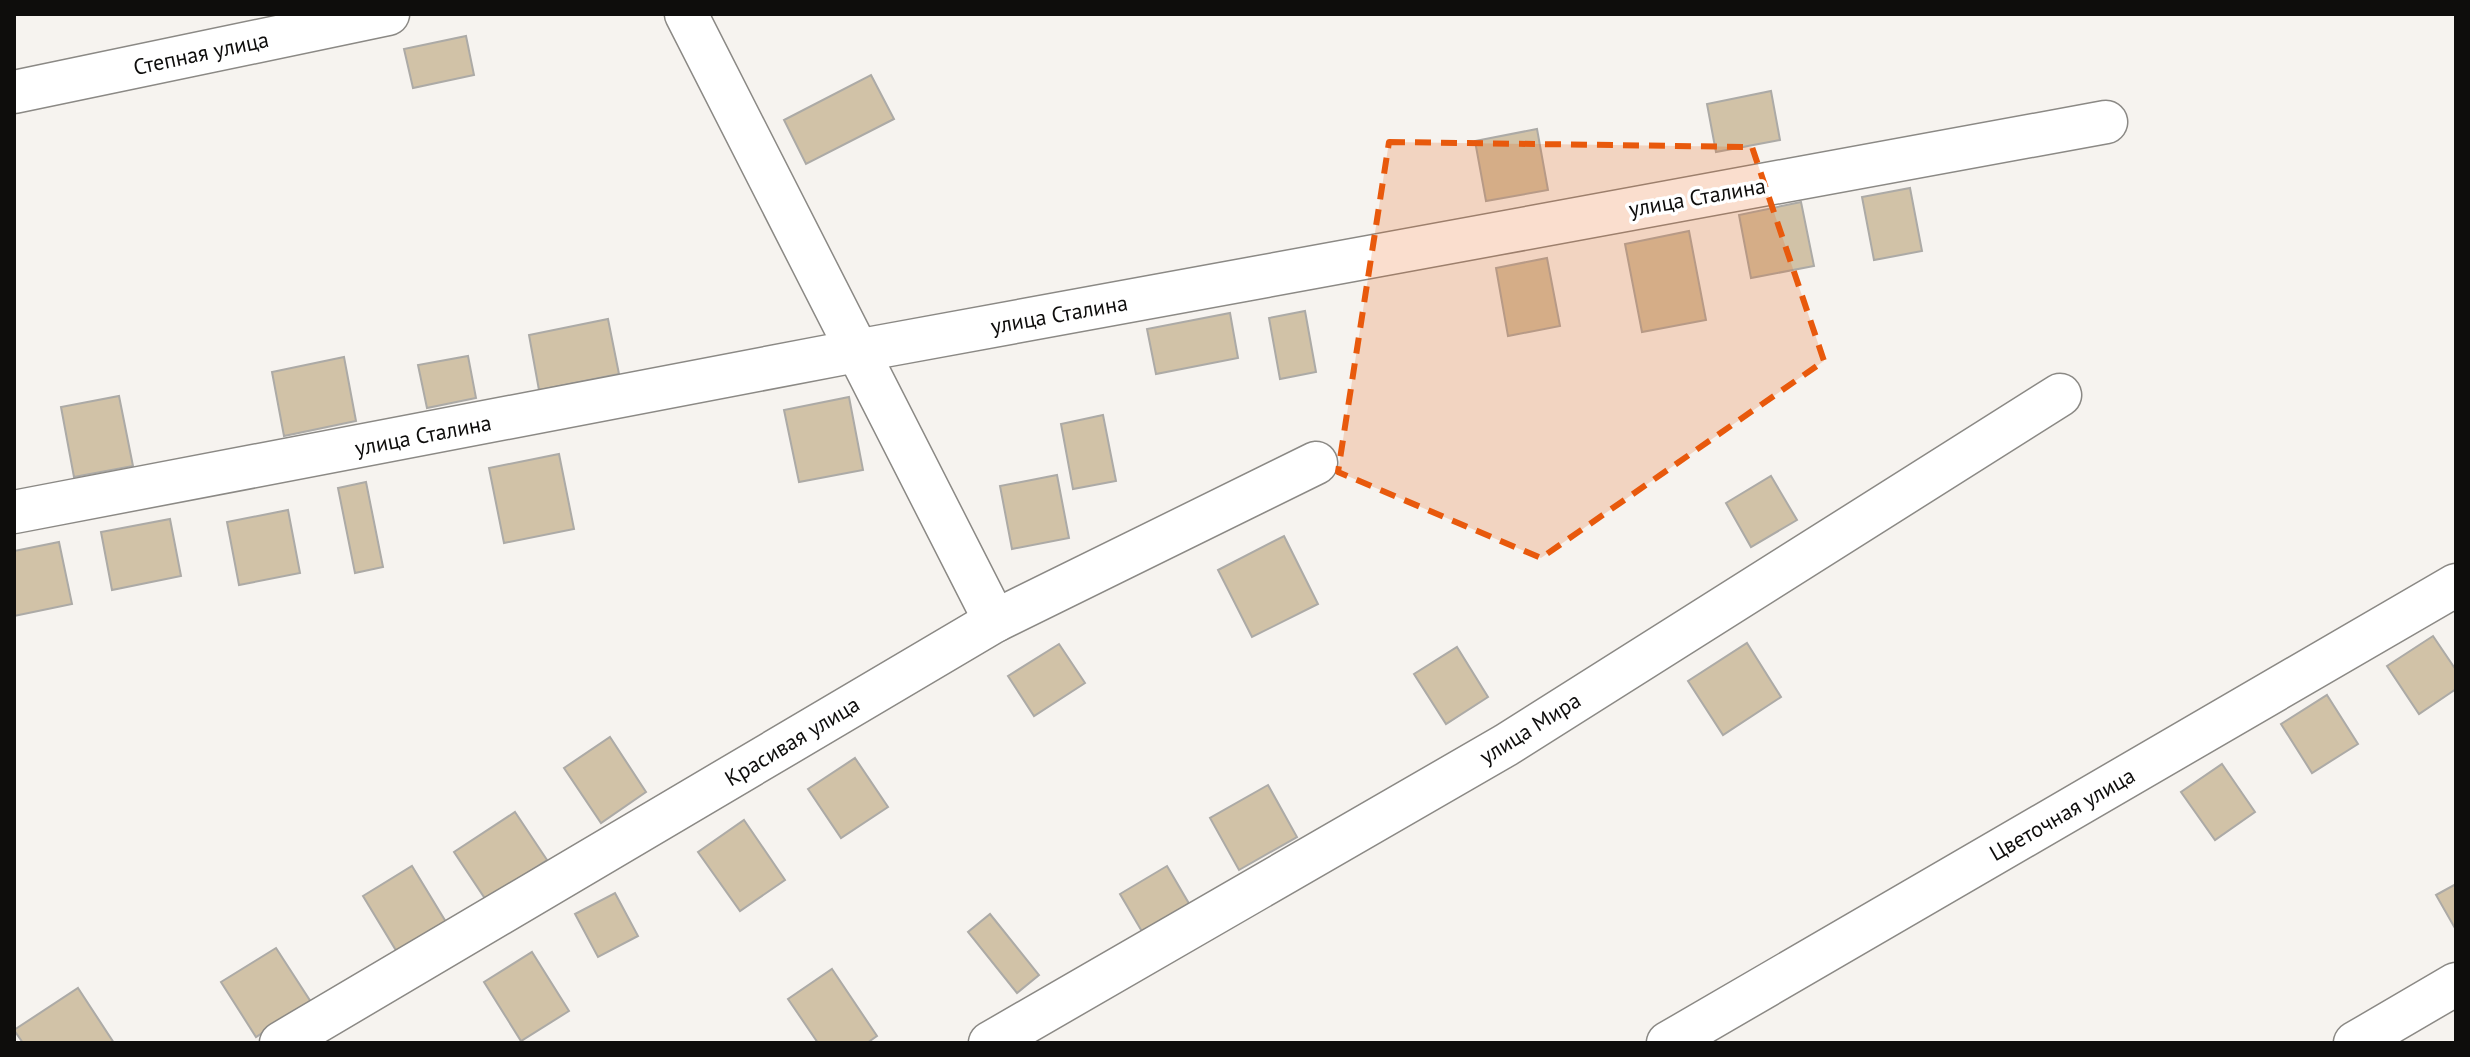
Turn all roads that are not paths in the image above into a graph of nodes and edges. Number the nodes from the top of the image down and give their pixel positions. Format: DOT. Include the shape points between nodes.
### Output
graph roads {
  1 [pos="388,14"];
  2 [pos="686,14"];
  3 [pos="14,92"];
  4 [pos="2106,122"];
  5 [pos="856,351"];
  6 [pos="2060,395"];
  7 [pos="1316,463"];
  8 [pos="14,512"];
  9 [pos="2456,585"];
  10 [pos="995,621"];
  11 [pos="2456,984"];
  12 [pos="281,1043"];
  13 [pos="990,1043"];
  14 [pos="1668,1043"];
  15 [pos="2355,1043"];
  1 -- 3 [label="street, Степная улица"];
  2 -- 5 [label="street"];
  4 -- 5 [label="street, улица Сталина"];
  5 -- 8 [label="street, улица Сталина"];
  5 -- 10 [label="street"];
  6 -- 13 [label="street, улица Мира" via="1506,745"];
  7 -- 10 [label="street, Красивая улица"];
  9 -- 14 [label="street, Цветочная улица"];
  10 -- 12 [label="street, Красивая улица"];
  11 -- 15 [label="street"];
}
